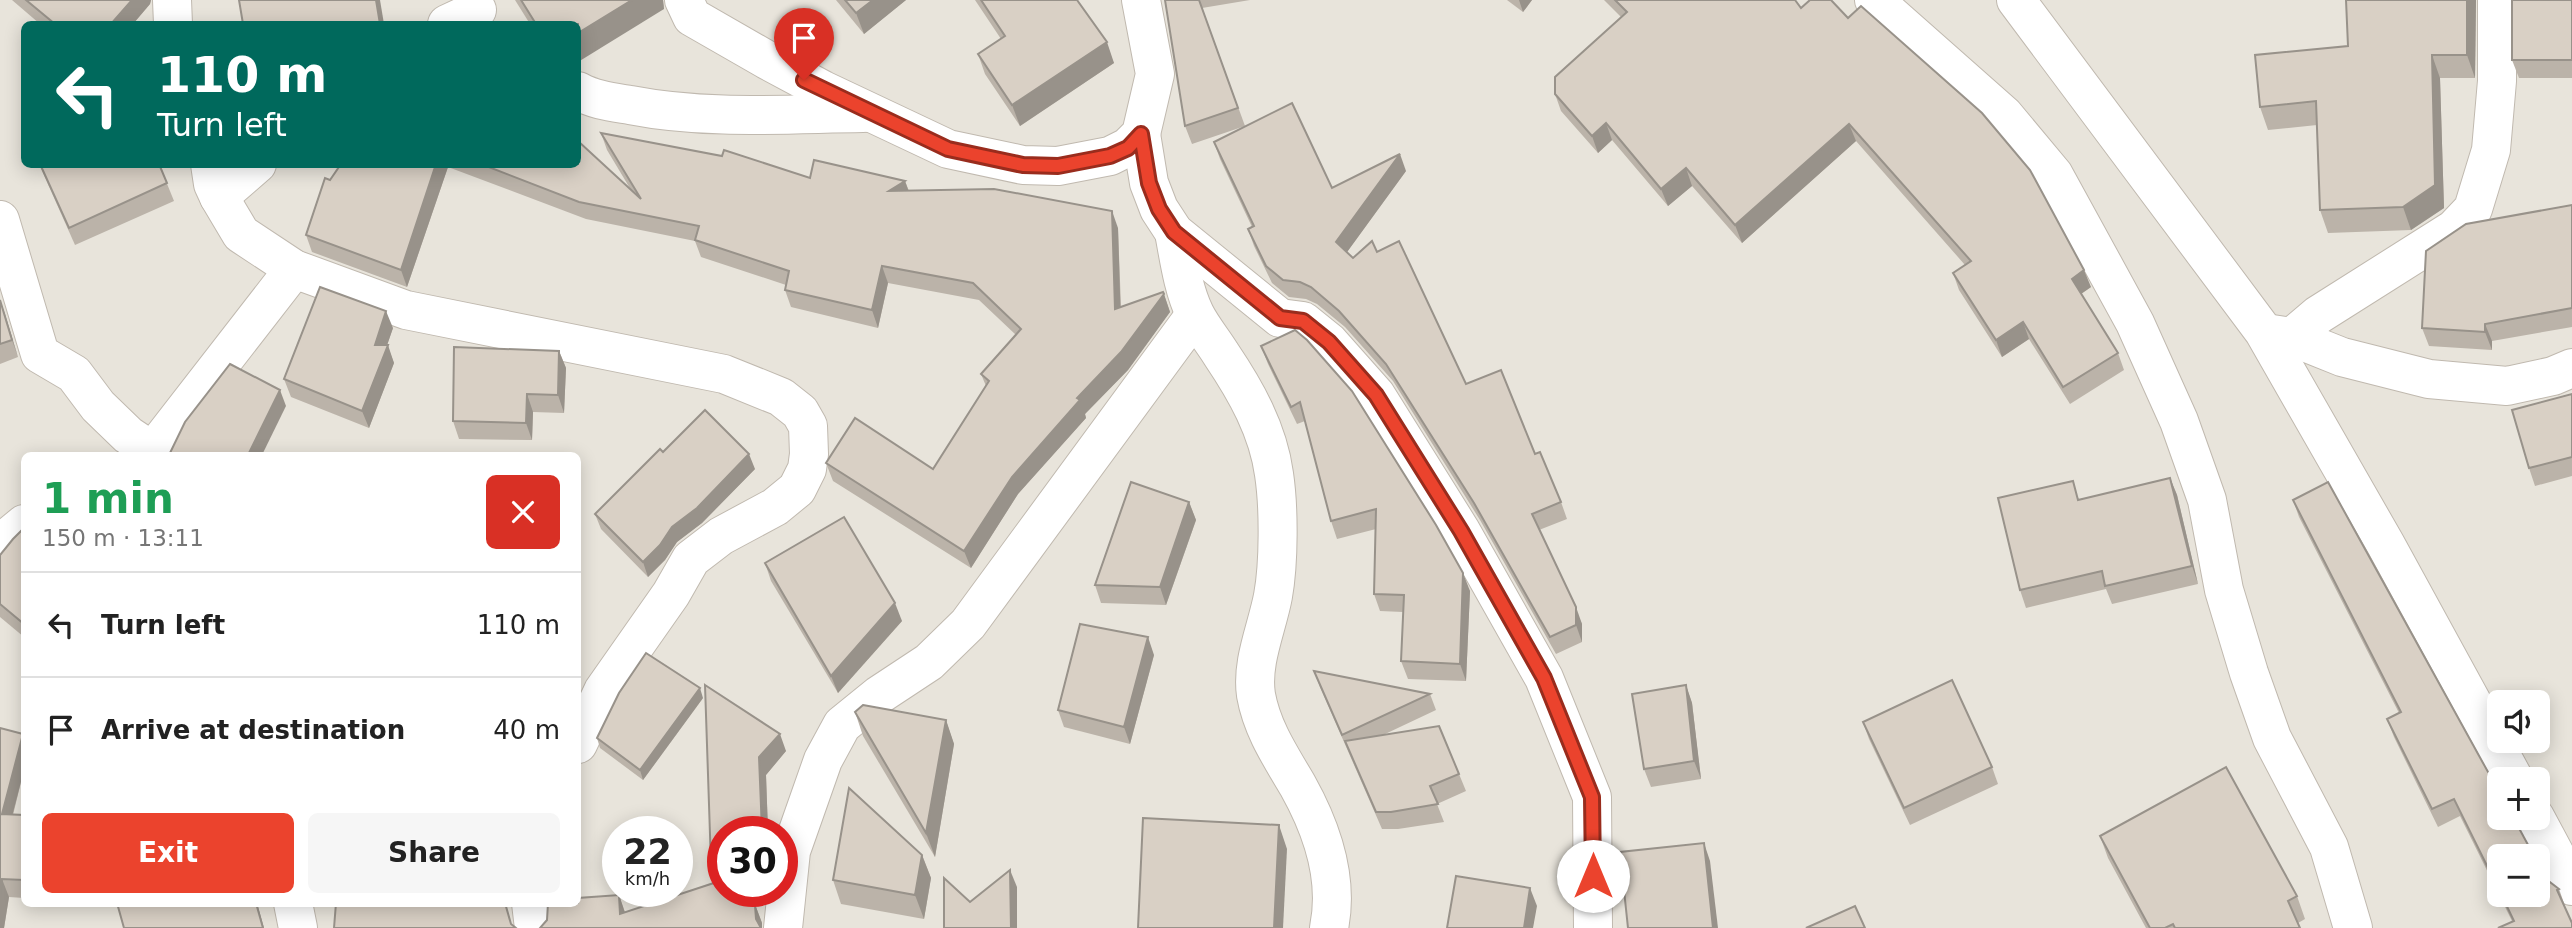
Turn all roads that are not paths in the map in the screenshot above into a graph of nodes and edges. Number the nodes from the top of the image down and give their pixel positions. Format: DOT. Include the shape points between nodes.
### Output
graph roads {
  1 [pos="172,0"];
  2 [pos="684,0"];
  3 [pos="1141,0"];
  4 [pos="1874,0"];
  5 [pos="2016,0"];
  6 [pos="2497,0"];
  7 [pos="173,21"];
  8 [pos="581,93"];
  9 [pos="872,113"];
  10 [pos="1141,134"];
  11 [pos="247,168"];
  12 [pos="215,181"];
  13 [pos="0,220"];
  14 [pos="1174,232"];
  15 [pos="294,269"];
  16 [pos="1195,315"];
  17 [pos="2278,335"];
  18 [pos="2572,368"];
  19 [pos="136,449"];
  20 [pos="21,526"];
  21 [pos="0,544"];
  22 [pos="581,738"];
  23 [pos="2507,767"];
  24 [pos="2542,830"];
  25 [pos="2544,830"];
  26 [pos="2572,870"];
  27 [pos="2572,886"];
  28 [pos="294,907"];
  29 [pos="531,907"];
  30 [pos="298,928"];
  31 [pos="534,928"];
  32 [pos="783,928"];
  33 [pos="1329,928"];
  34 [pos="1593,928"];
  35 [pos="2353,928"];
  1 -- 7 [label="street"];
  2 -- 9 [label="street" via="692,17"];
  3 -- 10 [label="street" via="1155,74"];
  4 -- 35 [label="street" via="2004,115 2054,175 2135,323 2179,421 2207,500 2224,590 2272,738 2329,847"];
  5 -- 17 [label="street"];
  6 -- 17 [label="street" via="2491,149 2473,209 2446,235"];
  8 -- 9 [label="street" via="590,98 705,116"];
  9 -- 10 [label="street" via="948,149 1023,165 1058,166 1110,156 1128,148"];
  10 -- 14 [label="street" via="1149,183"];
  11 -- 12 [label="street"];
  12 -- 15 [label="street" via="241,234"];
  13 -- 19 [label="street" via="40,354 74,374"];
  14 -- 16 [label="street"];
  14 -- 34 [label="street" via="1280,318 1303,321 1329,342 1376,395 1461,531 1544,678 1592,797"];
  15 -- 19 [label="street"];
  15 -- 22 [label="street" via="406,310 724,374 757,385 800,412 808,426 809,453 797,489 691,559 603,691"];
  16 -- 32 [label="street" via="968,624 929,662 842,725 823,760 791,851"];
  16 -- 33 [label="street" via="1245,391 1264,430 1274,474 1274,594 1257,659 1256,694 1268,736 1310,811 1328,857"];
  17 -- 18 [label="street" via="2429,379 2507,386"];
  17 -- 23 [label="street"];
  20 -- 21 [label="street"];
  24 -- 27 [label="street"];
  25 -- 26 [label="street"];
  28 -- 30 [label="street"];
  29 -- 31 [label="street"];
}
